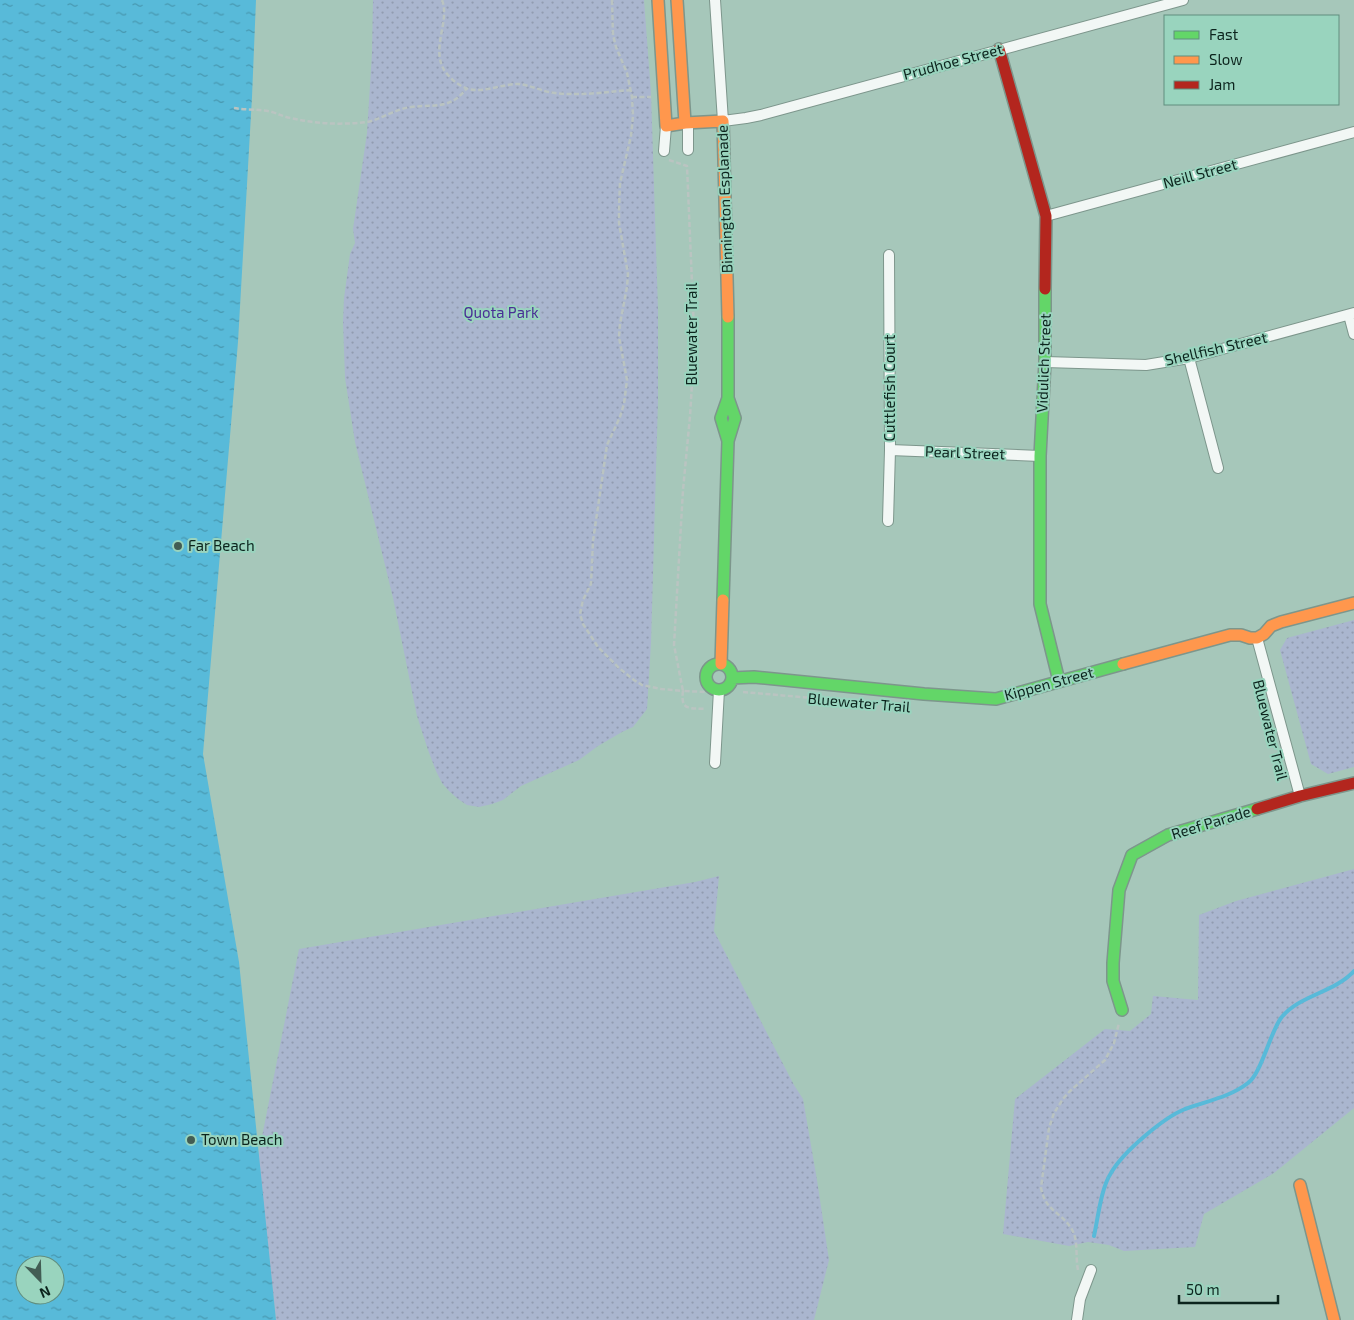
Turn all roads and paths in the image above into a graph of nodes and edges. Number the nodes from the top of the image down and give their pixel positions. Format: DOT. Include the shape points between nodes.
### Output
graph roads {
  1 [pos="442,0"];
  2 [pos="612,0"];
  3 [pos="658,0"];
  4 [pos="677,0"];
  5 [pos="715,0"];
  6 [pos="1183,0"];
  7 [pos="999,50"];
  8 [pos="466,88"];
  9 [pos="631,90"];
  10 [pos="658,96"];
  11 [pos="632,97"];
  12 [pos="234,108"];
  13 [pos="722,121"];
  14 [pos="686,123"];
  15 [pos="666,126"];
  16 [pos="1354,132"];
  17 [pos="688,150"];
  18 [pos="664,154"];
  19 [pos="1046,216"];
  20 [pos="889,255"];
  21 [pos="1351,314"];
  22 [pos="1354,334"];
  23 [pos="1189,358"];
  24 [pos="1045,362"];
  25 [pos="890,450"];
  26 [pos="1040,456"];
  27 [pos="1218,468"];
  28 [pos="888,521"];
  29 [pos="1354,603"];
  30 [pos="1257,638"];
  31 [pos="721,664"];
  32 [pos="732,678"];
  33 [pos="1059,681"];
  34 [pos="682,691"];
  35 [pos="719,691"];
  36 [pos="742,692"];
  37 [pos="826,700"];
  38 [pos="718,710"];
  39 [pos="715,763"];
  40 [pos="1354,783"];
  41 [pos="1300,796"];
  42 [pos="1122,1010"];
  43 [pos="1300,1185"];
  44 [pos="1076,1260"];
  45 [pos="1091,1270"];
  46 [pos="1077,1320"];
  47 [pos="1334,1320"];
  1 -- 8 [label="path" via="440,62 449,75"];
  2 -- 9 [label="path" via="613,35"];
  3 -- 15 [label="street"];
  4 -- 14 [label="street"];
  5 -- 13 [label="street, Binnington Esplanade"];
  6 -- 7 [label="street, Prudhoe Street"];
  7 -- 13 [label="street, Prudhoe Street" via="754,117"];
  7 -- 19 [label="street, Vidulich Street"];
  8 -- 9 [label="path" via="478,90 520,84 573,95"];
  8 -- 12 [label="path" via="460,97 446,104 410,107 371,121 348,124 326,124"];
  9 -- 11 [label="path"];
  10 -- 11 [label="path"];
  11 -- 34 [label="path" via="631,136 620,183 619,209 628,274 619,337 626,390 620,417 607,445 593,541 591,584 580,614 598,647 634,680 642,685"];
  13 -- 14 [label="street"];
  13 -- 31 [label="street, Binnington Esplanade" via="728,398 721,418 728,441"];
  14 -- 15 [label="street"];
  14 -- 17 [label="street"];
  15 -- 18 [label="street"];
  16 -- 19 [label="street, Neill Street"];
  18 -- 34 [label="path, Bluewater Trail" via="687,166 695,358 682,490 674,645"];
  19 -- 24 [label="street, Vidulich Street"];
  20 -- 25 [label="street, Cuttlefish Court"];
  21 -- 22 [label="street"];
  21 -- 23 [label="street, Shellfish Street"];
  23 -- 24 [label="street, Shellfish Street" via="1146,365"];
  23 -- 27 [label="street"];
  24 -- 26 [label="street, Vidulich Street"];
  25 -- 26 [label="street, Pearl Street"];
  25 -- 28 [label="street, Cuttlefish Court"];
  26 -- 33 [label="street, Vidulich Street" via="1040,604"];
  29 -- 30 [label="street" via="1281,622"];
  30 -- 33 [label="street, Kippen Street" via="1230,635"];
  30 -- 41 [label="street"];
  31 -- 32 [label="street" via="730,669"];
  31 -- 35 [label="street" via="712,665 706,675 710,686"];
  32 -- 33 [label="street, Kippen Street" via="754,677 996,699"];
  32 -- 35 [label="street" via="730,684"];
  34 -- 35 [label="path"];
  34 -- 38 [label="path, Bluewater Trail" via="682,702 688,708"];
  35 -- 38 [label="street"];
  36 -- 37 [label="path, Bluewater Trail"];
  38 -- 39 [label="street"];
  40 -- 41 [label="street, Reef Parade"];
  41 -- 42 [label="street, Reef Parade" via="1168,835 1132,855 1119,890 1113,963 1113,981"];
  42 -- 44 [label="path" via="1109,1054 1062,1099 1049,1128 1042,1195 1048,1206 1073,1231"];
  43 -- 47 [label="street"];
  45 -- 46 [label="street" via="1080,1299"];
}
